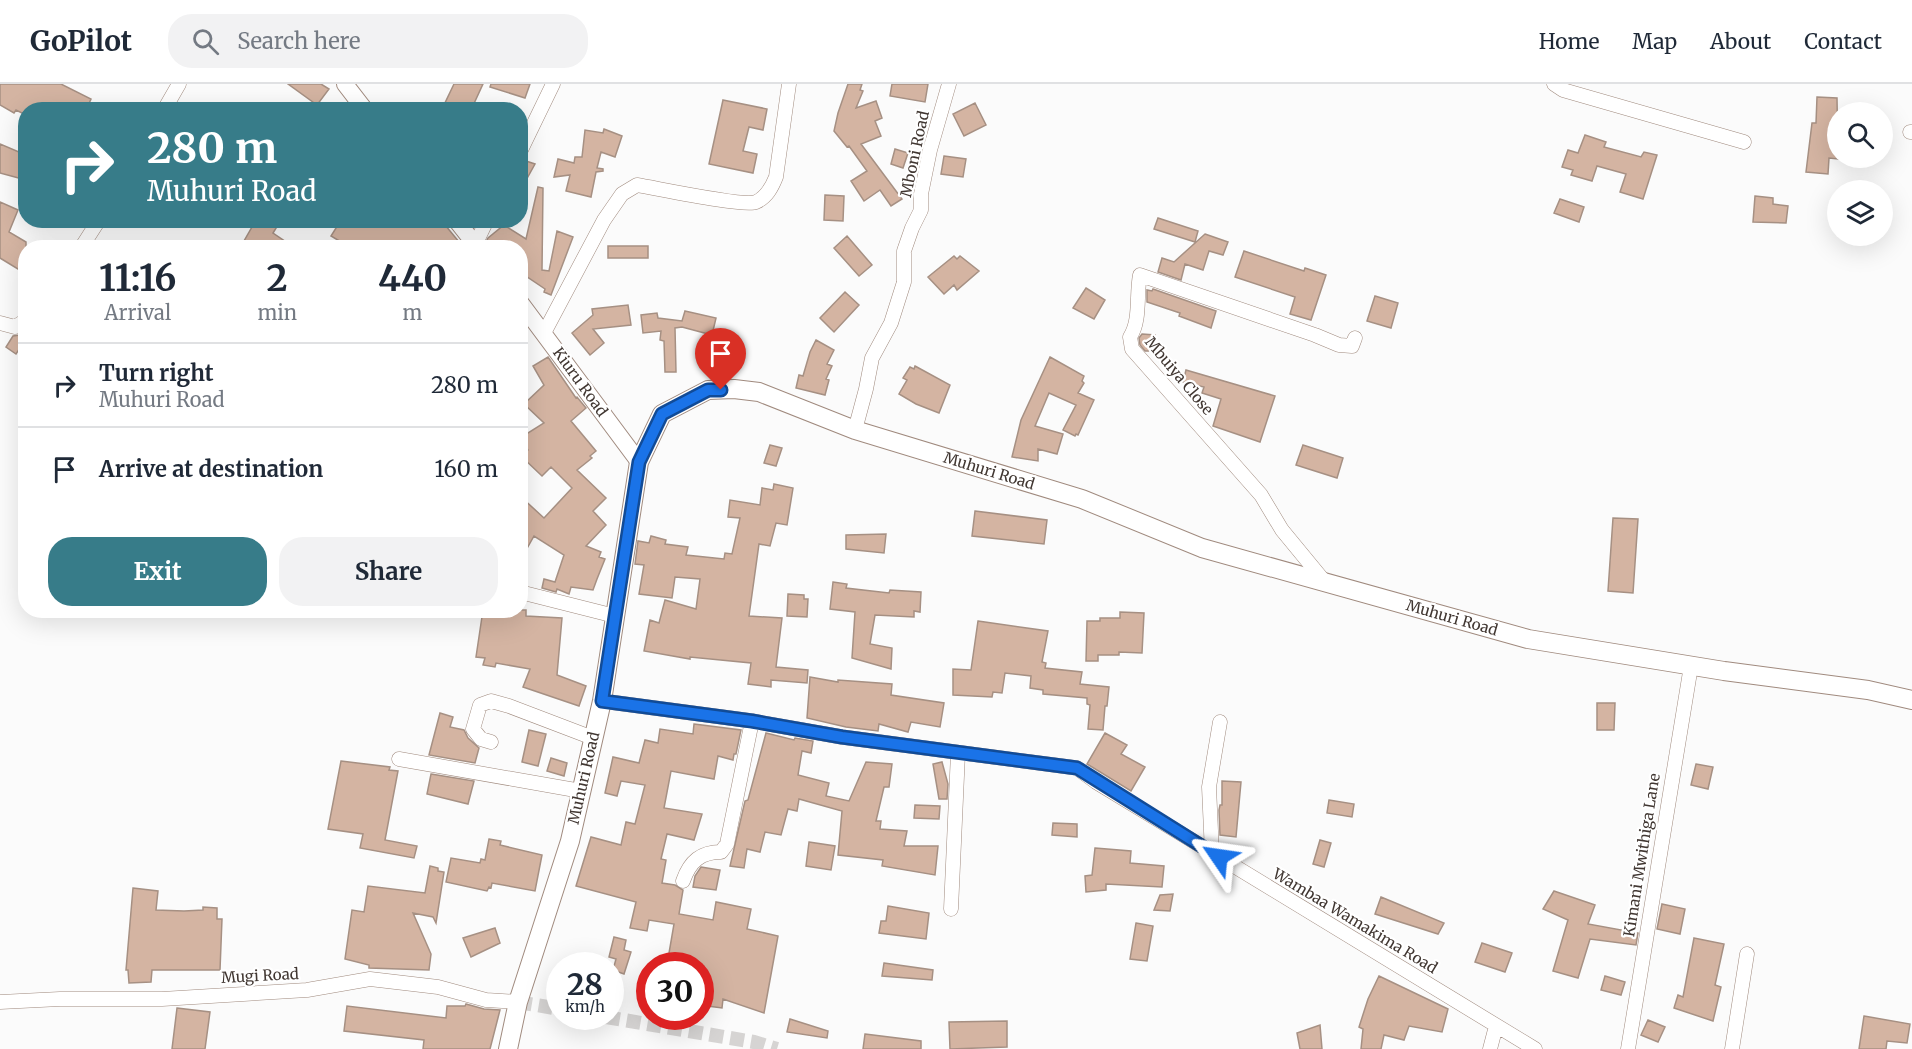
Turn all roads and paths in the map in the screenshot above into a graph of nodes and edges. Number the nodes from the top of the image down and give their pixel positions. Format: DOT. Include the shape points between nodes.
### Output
graph roads {
  1 [pos="179,84"];
  2 [pos="345,84"];
  3 [pos="554,84"];
  4 [pos="789,84"];
  5 [pos="949,84"];
  6 [pos="1554,84"];
  7 [pos="169,102"];
  8 [pos="359,102"];
  9 [pos="528,136"];
  10 [pos="1744,142"];
  11 [pos="462,228"];
  12 [pos="472,240"];
  13 [pos="528,312"];
  14 [pos="0,323"];
  15 [pos="18,325"];
  16 [pos="544,333"];
  17 [pos="1355,339"];
  18 [pos="855,430"];
  19 [pos="639,462"];
  20 [pos="1324,581"];
  21 [pos="528,594"];
  22 [pos="615,616"];
  23 [pos="1691,666"];
  24 [pos="1912,700"];
  25 [pos="602,701"];
  26 [pos="752,721"];
  27 [pos="1220,722"];
  28 [pos="593,738"];
  29 [pos="491,742"];
  30 [pos="958,753"];
  31 [pos="399,759"];
  32 [pos="581,791"];
  33 [pos="1212,853"];
  34 [pos="683,881"];
  35 [pos="951,909"];
  36 [pos="1747,954"];
  37 [pos="0,1002"];
  38 [pos="518,1002"];
  39 [pos="1496,1026"];
  40 [pos="508,1049"];
  41 [pos="1490,1049"];
  42 [pos="1535,1049"];
  43 [pos="1628,1049"];
  44 [pos="1732,1049"];
  1 -- 7 [label="street"];
  2 -- 8 [label="street"];
  3 -- 9 [label="street"];
  4 -- 16 [label="street" via="776,177 770,191 755,203 736,203 636,185 622,194 604,220"];
  5 -- 18 [label="street, Mboni Road" via="930,150 921,210 904,251 904,282 891,323 872,358"];
  6 -- 10 [label="street" via="1563,90"];
  11 -- 12 [label="street"];
  13 -- 16 [label="street, Kiuru Road"];
  14 -- 15 [label="street"];
  16 -- 19 [label="street, Kiuru Road"];
  17 -- 20 [label="street, Mbuiya Close" via="1352,346 1339,345 1140,275 1136,328 1130,337 1132,349 1261,495 1282,530"];
  18 -- 19 [label="main road, Muhuri Road" via="759,392 708,390 662,414"];
  18 -- 20 [label="main road, Muhuri Road" via="1083,499 1202,548"];
  19 -- 22 [label="main road, Muhuri Road"];
  20 -- 23 [label="main road, Muhuri Road" via="1528,639"];
  21 -- 22 [label="street"];
  22 -- 25 [label="main road, Muhuri Road"];
  23 -- 24 [label="main road, Muhuri Road" via="1868,690"];
  23 -- 43 [label="street, Kimani Mwithiga Lane"];
  25 -- 26 [label="street, Wambaa Wamakima Road"];
  25 -- 28 [label="main road, Muhuri Road"];
  26 -- 30 [label="street, Wambaa Wamakima Road"];
  26 -- 34 [label="street" via="727,844 721,852 707,852 699,858"];
  27 -- 33 [label="street" via="1209,787"];
  28 -- 29 [label="street" via="491,701 480,705 473,729"];
  28 -- 32 [label="main road, Muhuri Road"];
  30 -- 33 [label="street, Wambaa Wamakima Road" via="1077,768"];
  30 -- 35 [label="street"];
  31 -- 32 [label="street"];
  32 -- 38 [label="main road, Muhuri Road" via="570,841"];
  33 -- 39 [label="street, Wambaa Wamakima Road"];
  36 -- 44 [label="street"];
  37 -- 38 [label="street, Mugi Road" via="162,999 307,990 370,979"];
  38 -- 40 [label="main road, Muhuri Road"];
  39 -- 41 [label="street"];
  39 -- 42 [label="street, Wambaa Wamakima Road"];
}
